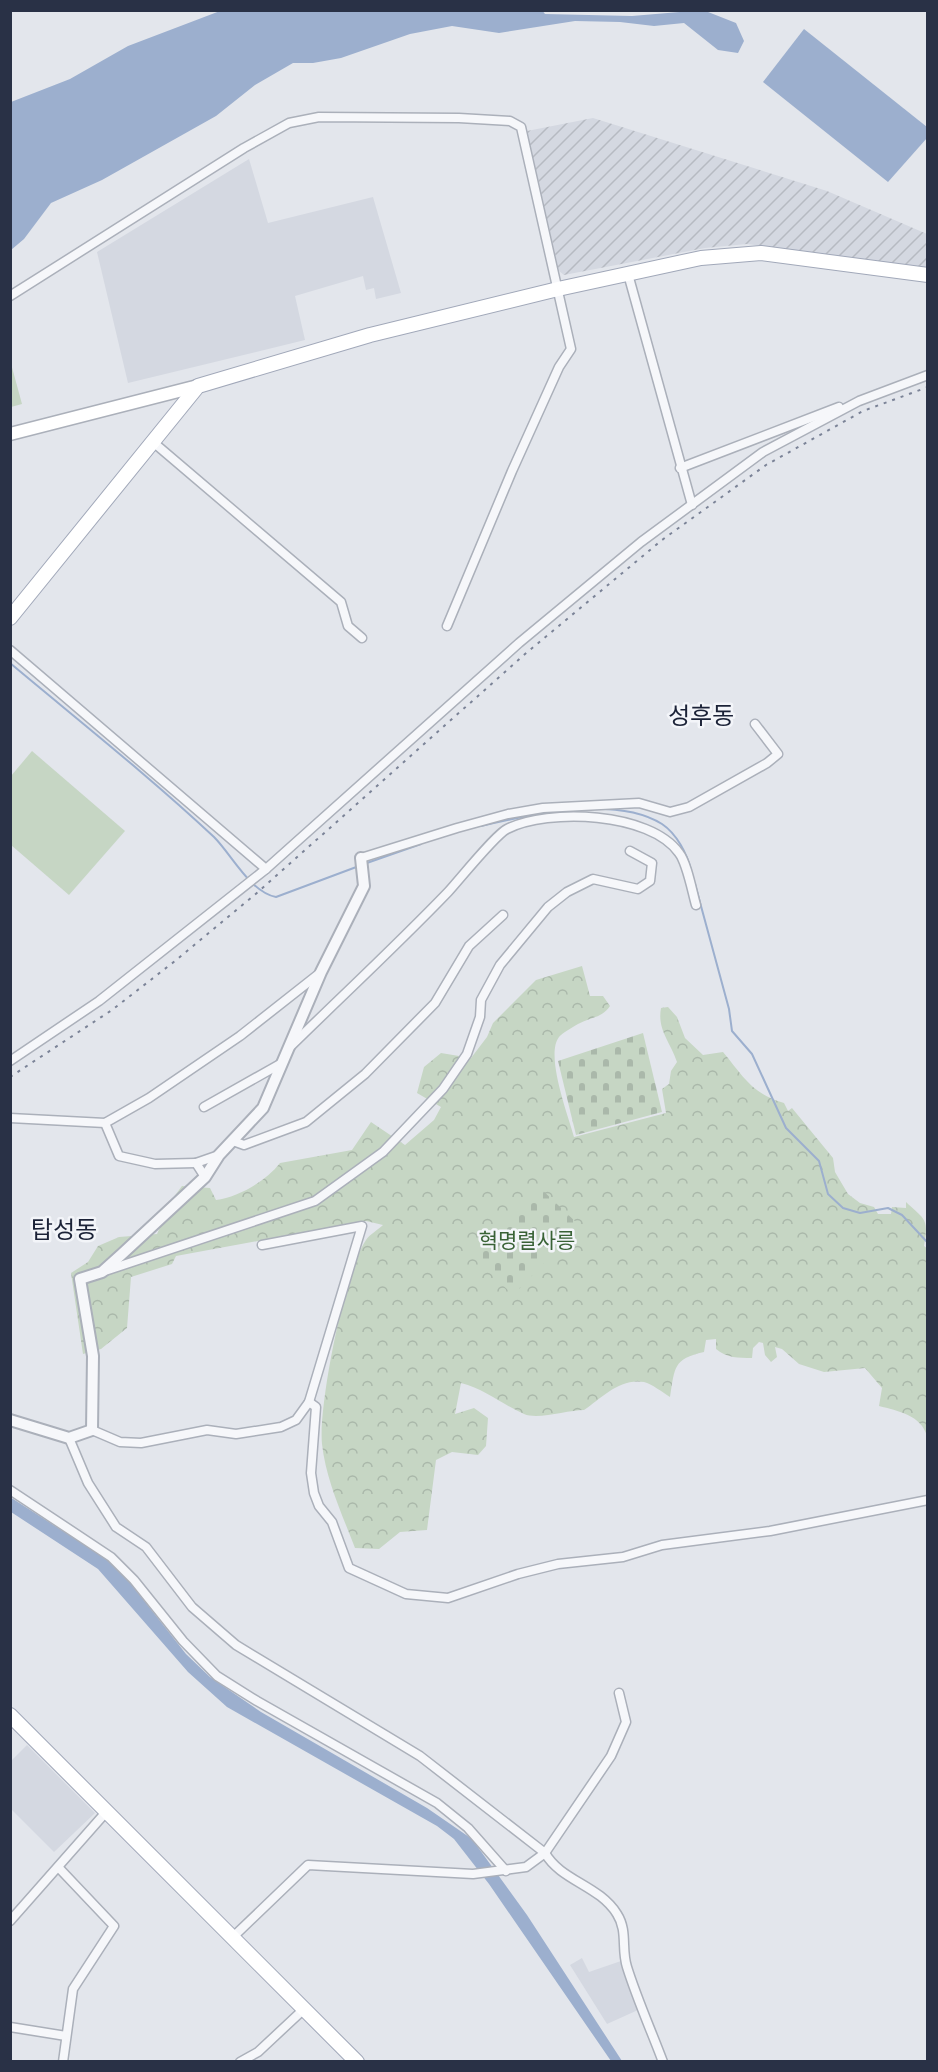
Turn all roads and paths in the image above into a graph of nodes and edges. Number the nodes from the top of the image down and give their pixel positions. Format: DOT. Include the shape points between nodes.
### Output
graph roads {
  1 [pos="628,274"];
  2 [pos="927,275"];
  3 [pos="558,289"];
  4 [pos="10,296"];
  5 [pos="927,375"];
  6 [pos="198,386"];
  7 [pos="859,401"];
  8 [pos="10,434"];
  9 [pos="153,442"];
  10 [pos="680,468"];
  11 [pos="692,505"];
  12 [pos="10,618"];
  13 [pos="447,626"];
  14 [pos="362,638"];
  15 [pos="10,650"];
  16 [pos="754,724"];
  17 [pos="630,851"];
  18 [pos="362,863"];
  19 [pos="266,869"];
  20 [pos="696,905"];
  21 [pos="503,915"];
  22 [pos="321,972"];
  23 [pos="289,1048"];
  24 [pos="10,1061"];
  25 [pos="282,1063"];
  26 [pos="204,1107"];
  27 [pos="10,1118"];
  28 [pos="105,1123"];
  29 [pos="233,1141"];
  30 [pos="219,1155"];
  31 [pos="196,1163"];
  32 [pos="205,1177"];
  33 [pos="262,1245"];
  34 [pos="102,1272"];
  35 [pos="309,1402"];
  36 [pos="10,1420"];
  37 [pos="92,1430"];
  38 [pos="69,1438"];
  39 [pos="10,1490"];
  40 [pos="927,1500"];
  41 [pos="619,1693"];
  42 [pos="10,1715"];
  43 [pos="107,1811"];
  44 [pos="544,1853"];
  45 [pos="59,1868"];
  46 [pos="504,1871"];
  47 [pos="10,1921"];
  48 [pos="233,1937"];
  49 [pos="304,2009"];
  50 [pos="10,2026"];
  51 [pos="66,2036"];
  52 [pos="63,2061"];
  53 [pos="240,2061"];
  54 [pos="357,2061"];
  55 [pos="663,2061"];
  1 -- 2 [label="main road" via="700,258 761,253"];
  1 -- 3 [label="main road"];
  1 -- 10 [label="street"];
  3 -- 4 [label="street" via="521,127 510,121 319,117 289,123 244,148"];
  3 -- 6 [label="main road" via="370,335"];
  3 -- 13 [label="street" via="571,349 517,460"];
  5 -- 7 [label="street"];
  6 -- 8 [label="main road"];
  6 -- 9 [label="main road"];
  7 -- 10 [label="street"];
  7 -- 11 [label="street" via="764,452"];
  9 -- 12 [label="main road"];
  9 -- 14 [label="street" via="341,603 348,626"];
  10 -- 11 [label="street"];
  11 -- 19 [label="street" via="519,643"];
  15 -- 19 [label="street"];
  16 -- 18 [label="street" via="778,754 689,807 670,812 639,802 543,808 477,822"];
  17 -- 34 [label="street" via="652,864 650,881 638,889 593,879 548,907 500,965 481,1000 480,1017 467,1054 449,1081 384,1152 315,1201"];
  18 -- 22 [label="street" via="363,885"];
  19 -- 24 [label="street" via="99,1001"];
  20 -- 23 [label="street" via="679,853 648,828 577,816 538,820 506,829 447,893"];
  21 -- 29 [label="street" via="469,946 435,1003 365,1074 306,1122 244,1145"];
  22 -- 23 [label="street"];
  22 -- 28 [label="street" via="240,1036"];
  23 -- 25 [label="street"];
  25 -- 26 [label="street"];
  25 -- 29 [label="street" via="263,1108"];
  27 -- 28 [label="street"];
  28 -- 31 [label="street" via="119,1156 155,1164"];
  29 -- 30 [label="street"];
  30 -- 31 [label="street"];
  30 -- 32 [label="street"];
  31 -- 32 [label="street"];
  32 -- 34 [label="street"];
  33 -- 35 [label="street" via="362,1226"];
  34 -- 37 [label="street" via="80,1279 93,1356"];
  35 -- 37 [label="street" via="296,1420 281,1427 236,1434 207,1430 141,1443 120,1442"];
  35 -- 40 [label="street" via="316,1407 311,1473 314,1493 332,1522 349,1568 406,1594 428,1599 448,1598 558,1564 622,1557 662,1545 770,1531"];
  36 -- 38 [label="street"];
  37 -- 38 [label="street"];
  38 -- 44 [label="street" via="88,1483 116,1527 146,1547 192,1607 236,1645 420,1756"];
  39 -- 46 [label="street" via="111,1557 217,1676 437,1803 468,1828"];
  41 -- 44 [label="street" via="626,1722 611,1756"];
  42 -- 43 [label="main road"];
  43 -- 45 [label="street"];
  43 -- 48 [label="main road"];
  44 -- 46 [label="street" via="526,1868"];
  44 -- 55 [label="street" via="553,1867 604,1898 617,1913 624,1928 626,1965"];
  45 -- 47 [label="street"];
  45 -- 51 [label="street" via="114,1926 74,1989"];
  46 -- 48 [label="street" via="473,1874 308,1865"];
  48 -- 49 [label="main road"];
  49 -- 53 [label="street" via="258,2052"];
  49 -- 54 [label="main road"];
  50 -- 51 [label="street"];
  51 -- 52 [label="street"];
}
